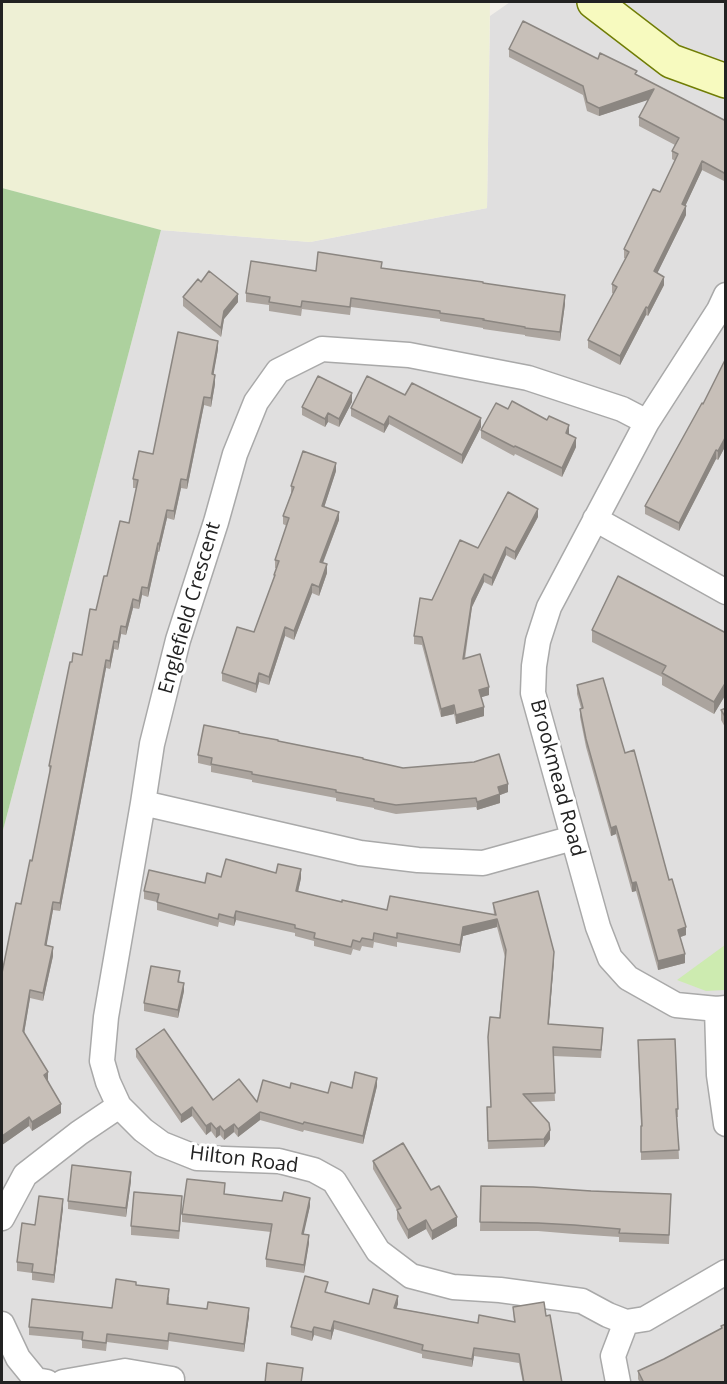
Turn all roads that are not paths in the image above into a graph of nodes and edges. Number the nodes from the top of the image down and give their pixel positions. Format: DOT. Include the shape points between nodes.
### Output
graph roads {
  1 [pos="594,2"];
  2 [pos="726,81"];
  3 [pos="723,306"];
  4 [pos="647,422"];
  5 [pos="595,519"];
  6 [pos="726,592"];
  7 [pos="143,802"];
  8 [pos="573,838"];
  9 [pos="721,1009"];
  10 [pos="119,1106"];
  11 [pos="726,1124"];
  12 [pos="2,1218"];
  13 [pos="726,1272"];
  14 [pos="626,1322"];
  15 [pos="2,1324"];
  16 [pos="39,1382"];
  17 [pos="179,1382"];
  18 [pos="63,1383"];
  19 [pos="618,1383"];
  1 -- 2 [label="street" via="671,61"];
  3 -- 4 [label="street, Brookmead Road"];
  4 -- 5 [label="street, Brookmead Road"];
  4 -- 7 [label="street, Englefield Crescent" via="528,378 409,355 322,349 278,371 256,402 235,454 178,640 152,744"];
  5 -- 6 [label="street"];
  5 -- 8 [label="street, Brookmead Road" via="549,607 534,666 533,693"];
  7 -- 8 [label="street" via="360,853 418,860 483,862"];
  7 -- 10 [label="street, Hilton Road" via="102,1061"];
  8 -- 9 [label="street, Brookmead Road" via="610,958 628,978 676,1005"];
  9 -- 11 [label="street" via="719,1075"];
  10 -- 12 [label="street" via="25,1174"];
  10 -- 14 [label="street, Hilton Road" via="162,1144 197,1158 279,1161 314,1170 334,1181 378,1251 411,1276 453,1287 582,1301"];
  13 -- 14 [label="street" via="645,1319"];
  14 -- 19 [label="street" via="614,1356"];
  15 -- 16 [label="street" via="18,1358"];
  17 -- 18 [label="street" via="125,1371"];
}
